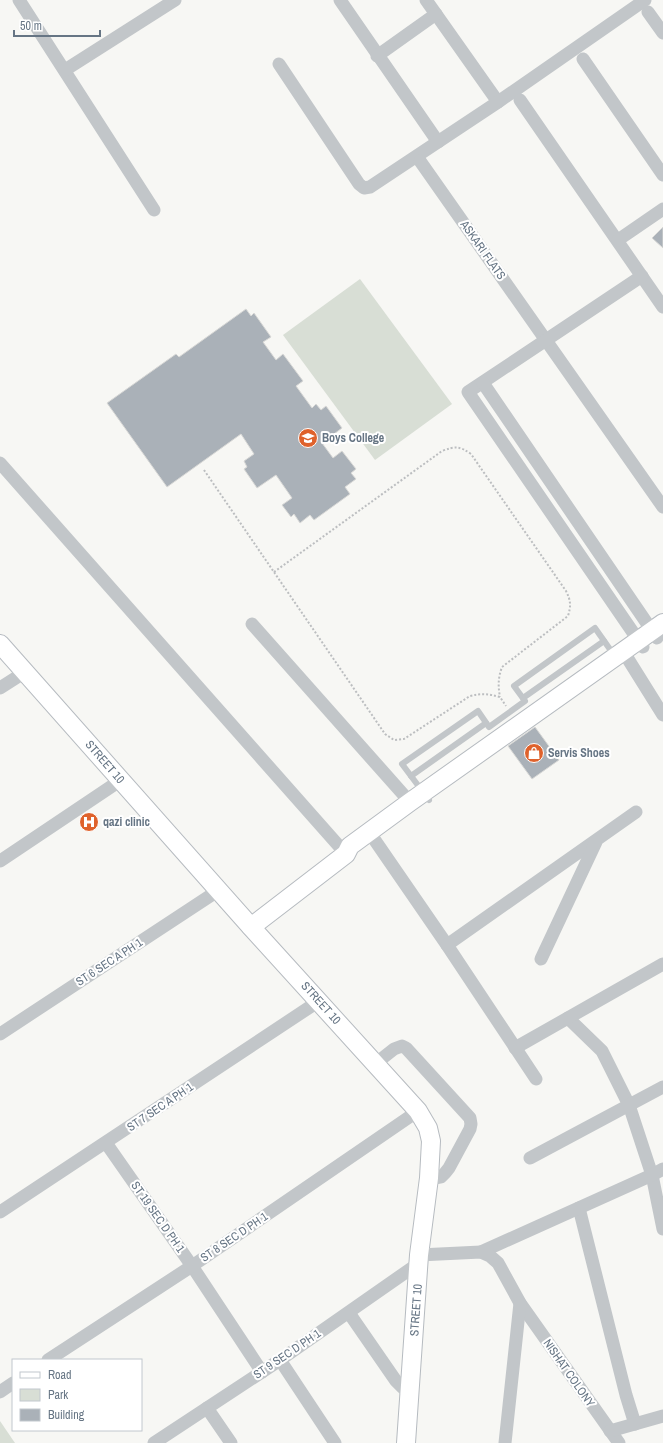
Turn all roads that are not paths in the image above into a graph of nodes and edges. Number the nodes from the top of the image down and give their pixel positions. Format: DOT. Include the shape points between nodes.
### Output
graph roads {
  1 [pos="19,0"];
  2 [pos="175,0"];
  3 [pos="340,0"];
  4 [pos="426,0"];
  5 [pos="647,6"];
  6 [pos="436,14"];
  7 [pos="663,33"];
  8 [pos="378,56"];
  9 [pos="583,59"];
  10 [pos="279,64"];
  11 [pos="65,70"];
  12 [pos="520,100"];
  13 [pos="498,102"];
  14 [pos="438,142"];
  15 [pos="420,161"];
  16 [pos="663,175"];
  17 [pos="663,209"];
  18 [pos="154,210"];
  19 [pos="618,240"];
  20 [pos="642,276"];
  21 [pos="663,307"];
  22 [pos="546,340"];
  23 [pos="483,382"];
  24 [pos="0,463"];
  25 [pos="565,504"];
  26 [pos="663,507"];
  27 [pos="552,514"];
  28 [pos="252,624"];
  29 [pos="653,636"];
  30 [pos="604,641"];
  31 [pos="0,644"];
  32 [pos="622,656"];
  33 [pos="25,672"];
  34 [pos="0,688"];
  35 [pos="523,698"];
  36 [pos="663,715"];
  37 [pos="486,723"];
  38 [pos="518,723"];
  39 [pos="411,776"];
  40 [pos="121,780"];
  41 [pos="421,798"];
  42 [pos="636,812"];
  43 [pos="374,839"];
  44 [pos="597,841"];
  45 [pos="346,854"];
  46 [pos="0,861"];
  47 [pos="219,890"];
  48 [pos="251,927"];
  49 [pos="447,945"];
  50 [pos="541,959"];
  51 [pos="663,964"];
  52 [pos="319,1002"];
  53 [pos="568,1018"];
  54 [pos="0,1034"];
  55 [pos="515,1048"];
  56 [pos="376,1064"];
  57 [pos="536,1079"];
  58 [pos="663,1087"];
  59 [pos="629,1105"];
  60 [pos="418,1111"];
  61 [pos="106,1143"];
  62 [pos="530,1158"];
  63 [pos="658,1172"];
  64 [pos="429,1178"];
  65 [pos="579,1208"];
  66 [pos="0,1212"];
  67 [pos="663,1229"];
  68 [pos="481,1252"];
  69 [pos="419,1259"];
  70 [pos="192,1266"];
  71 [pos="520,1303"];
  72 [pos="349,1313"];
  73 [pos="50,1359"];
  74 [pos="280,1360"];
  75 [pos="262,1372"];
  76 [pos="12,1384"];
  77 [pos="410,1389"];
  78 [pos="0,1392"];
  79 [pos="207,1408"];
  80 [pos="663,1416"];
  81 [pos="635,1424"];
  82 [pos="610,1431"];
  83 [pos="154,1443"];
  84 [pos="231,1443"];
  85 [pos="334,1443"];
  86 [pos="406,1443"];
  87 [pos="505,1443"];
  88 [pos="619,1443"];
  1 -- 11 [label="street"];
  2 -- 11 [label="street"];
  3 -- 8 [label="street"];
  4 -- 6 [label="street"];
  5 -- 7 [label="street"];
  5 -- 13 [label="street"];
  6 -- 8 [label="street"];
  6 -- 13 [label="street"];
  8 -- 14 [label="street"];
  9 -- 16 [label="street"];
  10 -- 14 [label="street" via="364,188 370,187"];
  11 -- 18 [label="street"];
  12 -- 19 [label="street"];
  13 -- 14 [label="street"];
  15 -- 22 [label="street, ASKARI FLATS"];
  17 -- 19 [label="street"];
  19 -- 20 [label="street"];
  20 -- 21 [label="street"];
  20 -- 22 [label="street"];
  22 -- 23 [label="street"];
  22 -- 26 [label="street, ASKARI FLATS"];
  23 -- 25 [label="street"];
  23 -- 27 [label="street" via="468,392"];
  24 -- 45 [label="street"];
  25 -- 27 [label="street"];
  25 -- 29 [label="street"];
  27 -- 29 [label="street"];
  28 -- 41 [label="street"];
  29 -- 32 [label="street"];
  30 -- 32 [label="lane"];
  30 -- 35 [label="lane"];
  30 -- 35 [label="lane" via="595,628 514,686"];
  31 -- 33 [label="street, STREET 10"];
  32 -- 36 [label="street"];
  32 -- 38 [label="street"];
  33 -- 34 [label="street"];
  33 -- 40 [label="street, STREET 10"];
  35 -- 38 [label="lane" via="525,701"];
  37 -- 38 [label="lane" via="490,727"];
  37 -- 39 [label="lane"];
  37 -- 39 [label="lane" via="478,711 402,764"];
  38 -- 41 [label="street"];
  39 -- 41 [label="lane"];
  40 -- 46 [label="street"];
  40 -- 47 [label="street, STREET 10"];
  41 -- 43 [label="street"];
  41 -- 45 [label="street" via="350,846"];
  42 -- 44 [label="street"];
  43 -- 45 [label="street" via="355,852"];
  43 -- 49 [label="street"];
  44 -- 49 [label="street"];
  44 -- 50 [label="street"];
  45 -- 48 [label="street"];
  47 -- 48 [label="street, STREET 10"];
  47 -- 54 [label="street, ST 6 SEC A PH 1"];
  48 -- 52 [label="street, STREET 10"];
  49 -- 55 [label="street"];
  51 -- 53 [label="street"];
  52 -- 56 [label="street, STREET 10"];
  52 -- 61 [label="street, ST 7 SEC A PH 1"];
  53 -- 55 [label="street"];
  53 -- 59 [label="street" via="602,1051"];
  55 -- 57 [label="street"];
  56 -- 60 [label="street, STREET 10"];
  56 -- 64 [label="street" via="394,1049 402,1046 406,1048 470,1118 472,1124 449,1168 440,1177"];
  58 -- 59 [label="street"];
  59 -- 62 [label="street"];
  59 -- 63 [label="street"];
  60 -- 64 [label="street, STREET 10" via="428,1128 431,1141"];
  60 -- 70 [label="street, ST 8 SEC D PH 1"];
  61 -- 66 [label="street, ST 7 SEC A PH 1"];
  61 -- 70 [label="street, ST 19 SEC D PH 1"];
  63 -- 65 [label="street"];
  63 -- 67 [label="street"];
  64 -- 69 [label="street, STREET 10"];
  65 -- 68 [label="street"];
  65 -- 81 [label="street"];
  68 -- 69 [label="street"];
  68 -- 71 [label="street, NISHAT COLONY" via="498,1263"];
  69 -- 72 [label="street, ST 9 SEC D PH 1"];
  69 -- 77 [label="street, STREET 10"];
  70 -- 73 [label="street, ST 8 SEC D PH 1"];
  70 -- 75 [label="street, ST 19 SEC D PH 1"];
  71 -- 82 [label="street, NISHAT COLONY"];
  71 -- 87 [label="street"];
  72 -- 74 [label="street, ST 9 SEC D PH 1"];
  72 -- 77 [label="street" via="396,1381 403,1388"];
  74 -- 75 [label="street, ST 9 SEC D PH 1"];
  74 -- 85 [label="street"];
  75 -- 79 [label="street, ST 9 SEC D PH 1"];
  76 -- 78 [label="street"];
  77 -- 86 [label="street, STREET 10"];
  79 -- 83 [label="street, ST 9 SEC D PH 1"];
  79 -- 84 [label="street"];
  80 -- 81 [label="street"];
  81 -- 82 [label="street"];
  82 -- 88 [label="street, NISHAT COLONY"];
}
